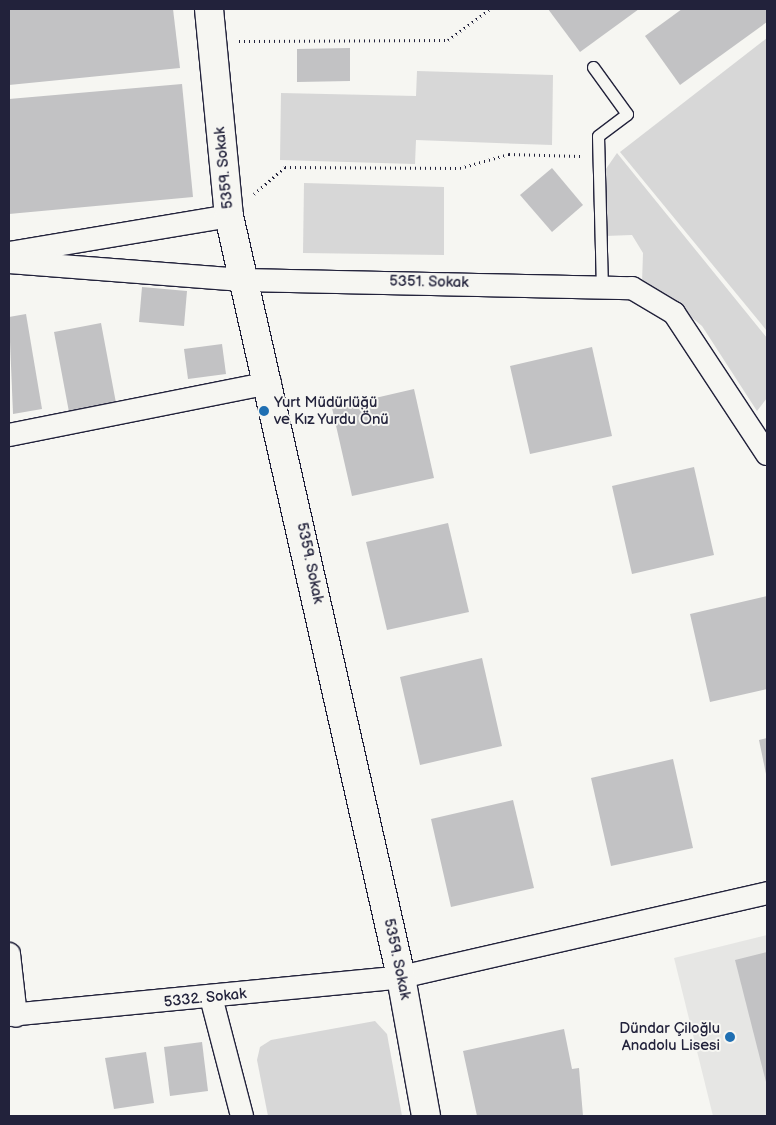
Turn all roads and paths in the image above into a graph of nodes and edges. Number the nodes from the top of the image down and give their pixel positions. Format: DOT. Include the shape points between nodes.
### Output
graph roads {
  1 [pos="209,9"];
  2 [pos="490,9"];
  3 [pos="211,42"];
  4 [pos="593,67"];
  5 [pos="598,157"];
  6 [pos="229,216"];
  7 [pos="9,253"];
  8 [pos="9,262"];
  9 [pos="242,280"];
  10 [pos="602,285"];
  11 [pos="270,383"];
  12 [pos="9,435"];
  13 [pos="767,454"];
  14 [pos="767,893"];
  15 [pos="9,954"];
  16 [pos="401,977"];
  17 [pos="211,997"];
  18 [pos="12,1015"];
  19 [pos="242,1116"];
  20 [pos="426,1116"];
  1 -- 3 [label="street, 5359. Sokak"];
  2 -- 3 [label="path" via="448,40"];
  3 -- 6 [label="street, 5359. Sokak"];
  4 -- 5 [label="lane" via="627,114 598,136"];
  5 -- 6 [label="path" via="509,154 460,168 286,167"];
  5 -- 10 [label="lane"];
  6 -- 7 [label="street"];
  6 -- 9 [label="street, 5359. Sokak"];
  8 -- 9 [label="street, 5351. Sokak"];
  9 -- 10 [label="street, 5351. Sokak"];
  9 -- 11 [label="street, 5359. Sokak"];
  10 -- 13 [label="street, 5351. Sokak" via="632,288 674,313"];
  11 -- 12 [label="street"];
  11 -- 16 [label="street, 5359. Sokak"];
  14 -- 16 [label="street, 5332. Sokak"];
  15 -- 18 [label="street"];
  16 -- 17 [label="street, 5332. Sokak"];
  16 -- 20 [label="street, 5359. Sokak"];
  17 -- 18 [label="street, 5332. Sokak"];
  17 -- 19 [label="street"];
}
